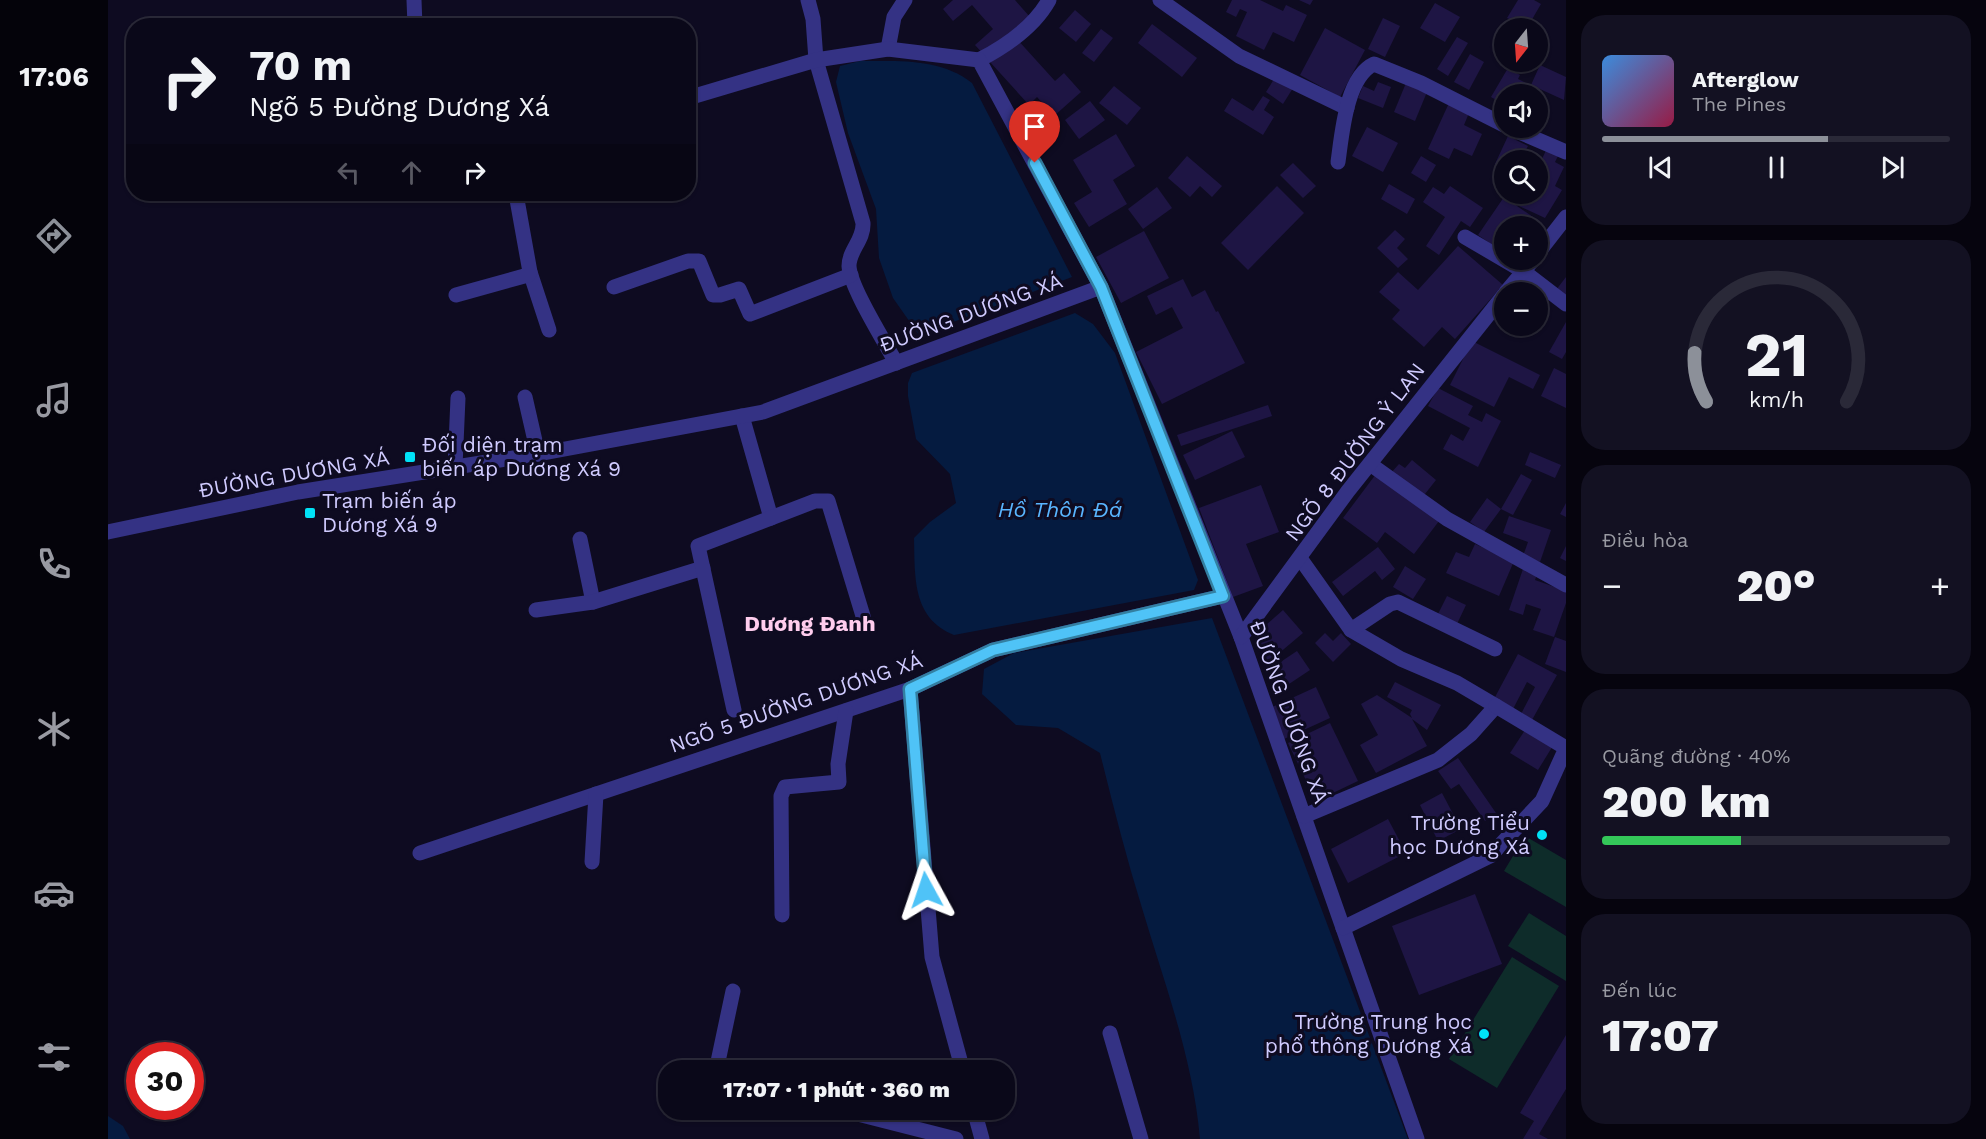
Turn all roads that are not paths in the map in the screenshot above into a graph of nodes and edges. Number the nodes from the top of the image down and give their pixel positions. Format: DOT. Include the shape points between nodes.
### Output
graph roads {
  1 [pos="414,0"];
  2 [pos="808,0"];
  3 [pos="905,0"];
  4 [pos="1049,0"];
  5 [pos="1160,0"];
  6 [pos="415,18"];
  7 [pos="888,49"];
  8 [pos="816,60"];
  9 [pos="979,60"];
  10 [pos="696,96"];
  11 [pos="1347,108"];
  12 [pos="1494,120"];
  13 [pos="1533,138"];
  14 [pos="1566,152"];
  15 [pos="1338,162"];
  16 [pos="517,201"];
  17 [pos="1566,217"];
  18 [pos="1466,237"];
  19 [pos="1548,240"];
  20 [pos="1494,250"];
  21 [pos="1524,270"];
  22 [pos="1533,270"];
  23 [pos="530,272"];
  24 [pos="851,275"];
  25 [pos="1515,282"];
  26 [pos="614,287"];
  27 [pos="1101,287"];
  28 [pos="456,295"];
  29 [pos="1566,304"];
  30 [pos="1494,308"];
  31 [pos="549,330"];
  32 [pos="900,361"];
  33 [pos="525,397"];
  34 [pos="458,398"];
  35 [pos="742,416"];
  36 [pos="538,454"];
  37 [pos="1370,464"];
  38 [pos="455,467"];
  39 [pos="771,518"];
  40 [pos="108,532"];
  41 [pos="580,539"];
  42 [pos="1300,558"];
  43 [pos="703,567"];
  44 [pos="1566,585"];
  45 [pos="1223,596"];
  46 [pos="593,602"];
  47 [pos="536,610"];
  48 [pos="863,616"];
  49 [pos="1351,630"];
  50 [pos="1241,637"];
  51 [pos="1495,649"];
  52 [pos="910,689"];
  53 [pos="1496,706"];
  54 [pos="734,710"];
  55 [pos="846,711"];
  56 [pos="1566,748"];
  57 [pos="596,794"];
  58 [pos="1304,816"];
  59 [pos="420,853"];
  60 [pos="592,862"];
  61 [pos="782,915"];
  62 [pos="1343,928"];
  63 [pos="733,991"];
  64 [pos="1110,1034"];
  65 [pos="718,1060"];
  66 [pos="960,1060"];
  67 [pos="870,1120"];
  68 [pos="977,1120"];
  69 [pos="906,1133"];
  70 [pos="956,1139"];
  71 [pos="982,1139"];
  72 [pos="1137,1139"];
  73 [pos="1418,1139"];
  1 -- 6 [label="street"];
  2 -- 8 [label="street"];
  3 -- 7 [label="street" via="894,17"];
  4 -- 9 [label="street" via="1024,30"];
  5 -- 11 [label="street" via="1239,56"];
  7 -- 8 [label="street"];
  7 -- 9 [label="street"];
  8 -- 10 [label="street"];
  8 -- 24 [label="street" via="863,223 864,231 849,266"];
  9 -- 27 [label="street"];
  11 -- 12 [label="street" via="1365,69 1374,64"];
  11 -- 15 [label="street"];
  13 -- 14 [label="street"];
  16 -- 23 [label="street"];
  17 -- 19 [label="street"];
  18 -- 20 [label="street"];
  21 -- 25 [label="street, NGÕ 8 ĐƯỜNG Ỷ LAN"];
  22 -- 29 [label="street"];
  23 -- 28 [label="street"];
  23 -- 31 [label="street"];
  24 -- 26 [label="street" via="750,314 739,289 713,295 699,261 688,261"];
  24 -- 32 [label="street"];
  27 -- 32 [label="street, ĐƯỜNG DƯƠNG XÁ"];
  27 -- 45 [label="street, ĐƯỜNG DƯƠNG XÁ"];
  30 -- 37 [label="street, NGÕ 8 ĐƯỜNG Ỷ LAN"];
  32 -- 35 [label="street, ĐƯỜNG DƯƠNG XÁ" via="763,412"];
  33 -- 36 [label="street"];
  34 -- 38 [label="street"];
  35 -- 36 [label="street, ĐƯỜNG DƯƠNG XÁ"];
  35 -- 39 [label="street"];
  36 -- 38 [label="street, ĐƯỜNG DƯƠNG XÁ"];
  37 -- 42 [label="street, NGÕ 8 ĐƯỜNG Ỷ LAN"];
  37 -- 44 [label="street" via="1447,519"];
  38 -- 40 [label="street, ĐƯỜNG DƯƠNG XÁ" via="298,492"];
  39 -- 43 [label="street" via="698,546"];
  39 -- 48 [label="street" via="815,501 828,501"];
  41 -- 46 [label="street"];
  42 -- 49 [label="street"];
  42 -- 50 [label="street, NGÕ 8 ĐƯỜNG Ỷ LAN"];
  43 -- 46 [label="street"];
  43 -- 54 [label="street"];
  45 -- 50 [label="street, ĐƯỜNG DƯƠNG XÁ"];
  45 -- 52 [label="street, NGÕ 5 ĐƯỜNG DƯƠNG XÁ" via="993,650"];
  46 -- 47 [label="street"];
  49 -- 51 [label="street" via="1398,602"];
  49 -- 53 [label="street"];
  50 -- 58 [label="street, ĐƯỜNG DƯƠNG XÁ"];
  52 -- 55 [label="street, NGÕ 5 ĐƯỜNG DƯƠNG XÁ"];
  52 -- 66 [label="street" via="932,957"];
  53 -- 56 [label="street"];
  53 -- 58 [label="street" via="1471,734 1437,760"];
  55 -- 57 [label="street, NGÕ 5 ĐƯỜNG DƯƠNG XÁ"];
  55 -- 61 [label="street" via="839,782 785,787 781,796"];
  56 -- 62 [label="street" via="1542,801 1490,856"];
  57 -- 59 [label="street, NGÕ 5 ĐƯỜNG DƯƠNG XÁ"];
  57 -- 60 [label="street"];
  58 -- 62 [label="street, ĐƯỜNG DƯƠNG XÁ"];
  62 -- 73 [label="street, ĐƯỜNG DƯƠNG XÁ"];
  63 -- 65 [label="street"];
  64 -- 72 [label="street"];
  67 -- 69 [label="street"];
  68 -- 71 [label="street"];
  69 -- 70 [label="street"];
}
